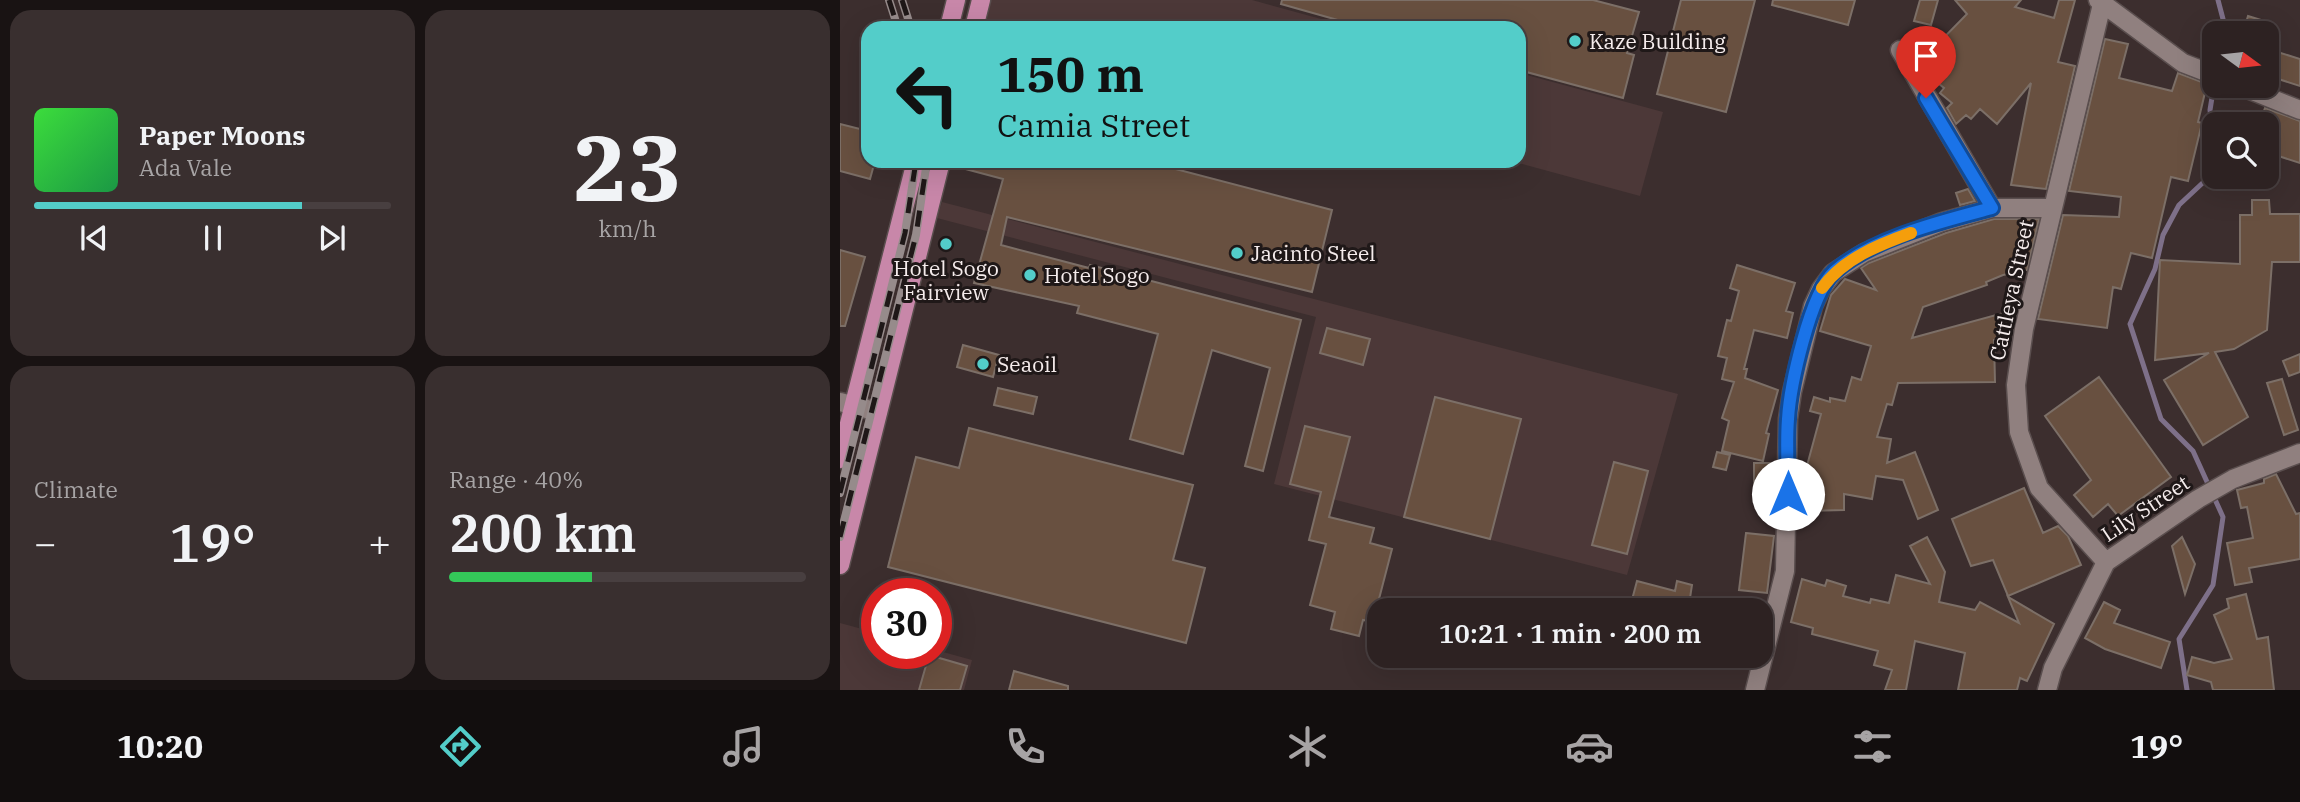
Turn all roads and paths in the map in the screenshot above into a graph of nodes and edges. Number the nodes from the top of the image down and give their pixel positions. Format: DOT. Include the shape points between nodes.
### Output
graph roads {
  1 [pos="956,0"];
  2 [pos="981,0"];
  3 [pos="2100,2"];
  4 [pos="951,21"];
  5 [pos="976,21"];
  6 [pos="1900,50"];
  7 [pos="2202,70"];
  8 [pos="2271,98"];
  9 [pos="2300,110"];
  10 [pos="914,168"];
  11 [pos="939,168"];
  12 [pos="1992,208"];
  13 [pos="2052,208"];
  14 [pos="847,404"];
  15 [pos="878,412"];
  16 [pos="2300,453"];
  17 [pos="840,459"];
  18 [pos="2105,562"];
  19 [pos="840,565"];
  20 [pos="1755,690"];
  21 [pos="2047,690"];
  1 -- 4 [label="main road"];
  2 -- 5 [label="main road"];
  3 -- 7 [label="street" via="2183,63"];
  3 -- 13 [label="street, Cattleya Street"];
  6 -- 12 [label="street"];
  8 -- 9 [label="street"];
  10 -- 14 [label="main road"];
  11 -- 15 [label="main road"];
  12 -- 13 [label="street"];
  12 -- 20 [label="street" via="1864,253 1833,273 1821,289 1792,392 1785,571"];
  13 -- 18 [label="street, Cattleya Street" via="2015,385 2019,432 2039,488"];
  14 -- 15 [label="street"];
  14 -- 17 [label="main road"];
  15 -- 19 [label="main road"];
  16 -- 18 [label="street, Lily Street" via="2233,479"];
  18 -- 21 [label="street, Lily Street" via="2053,668"];
}
